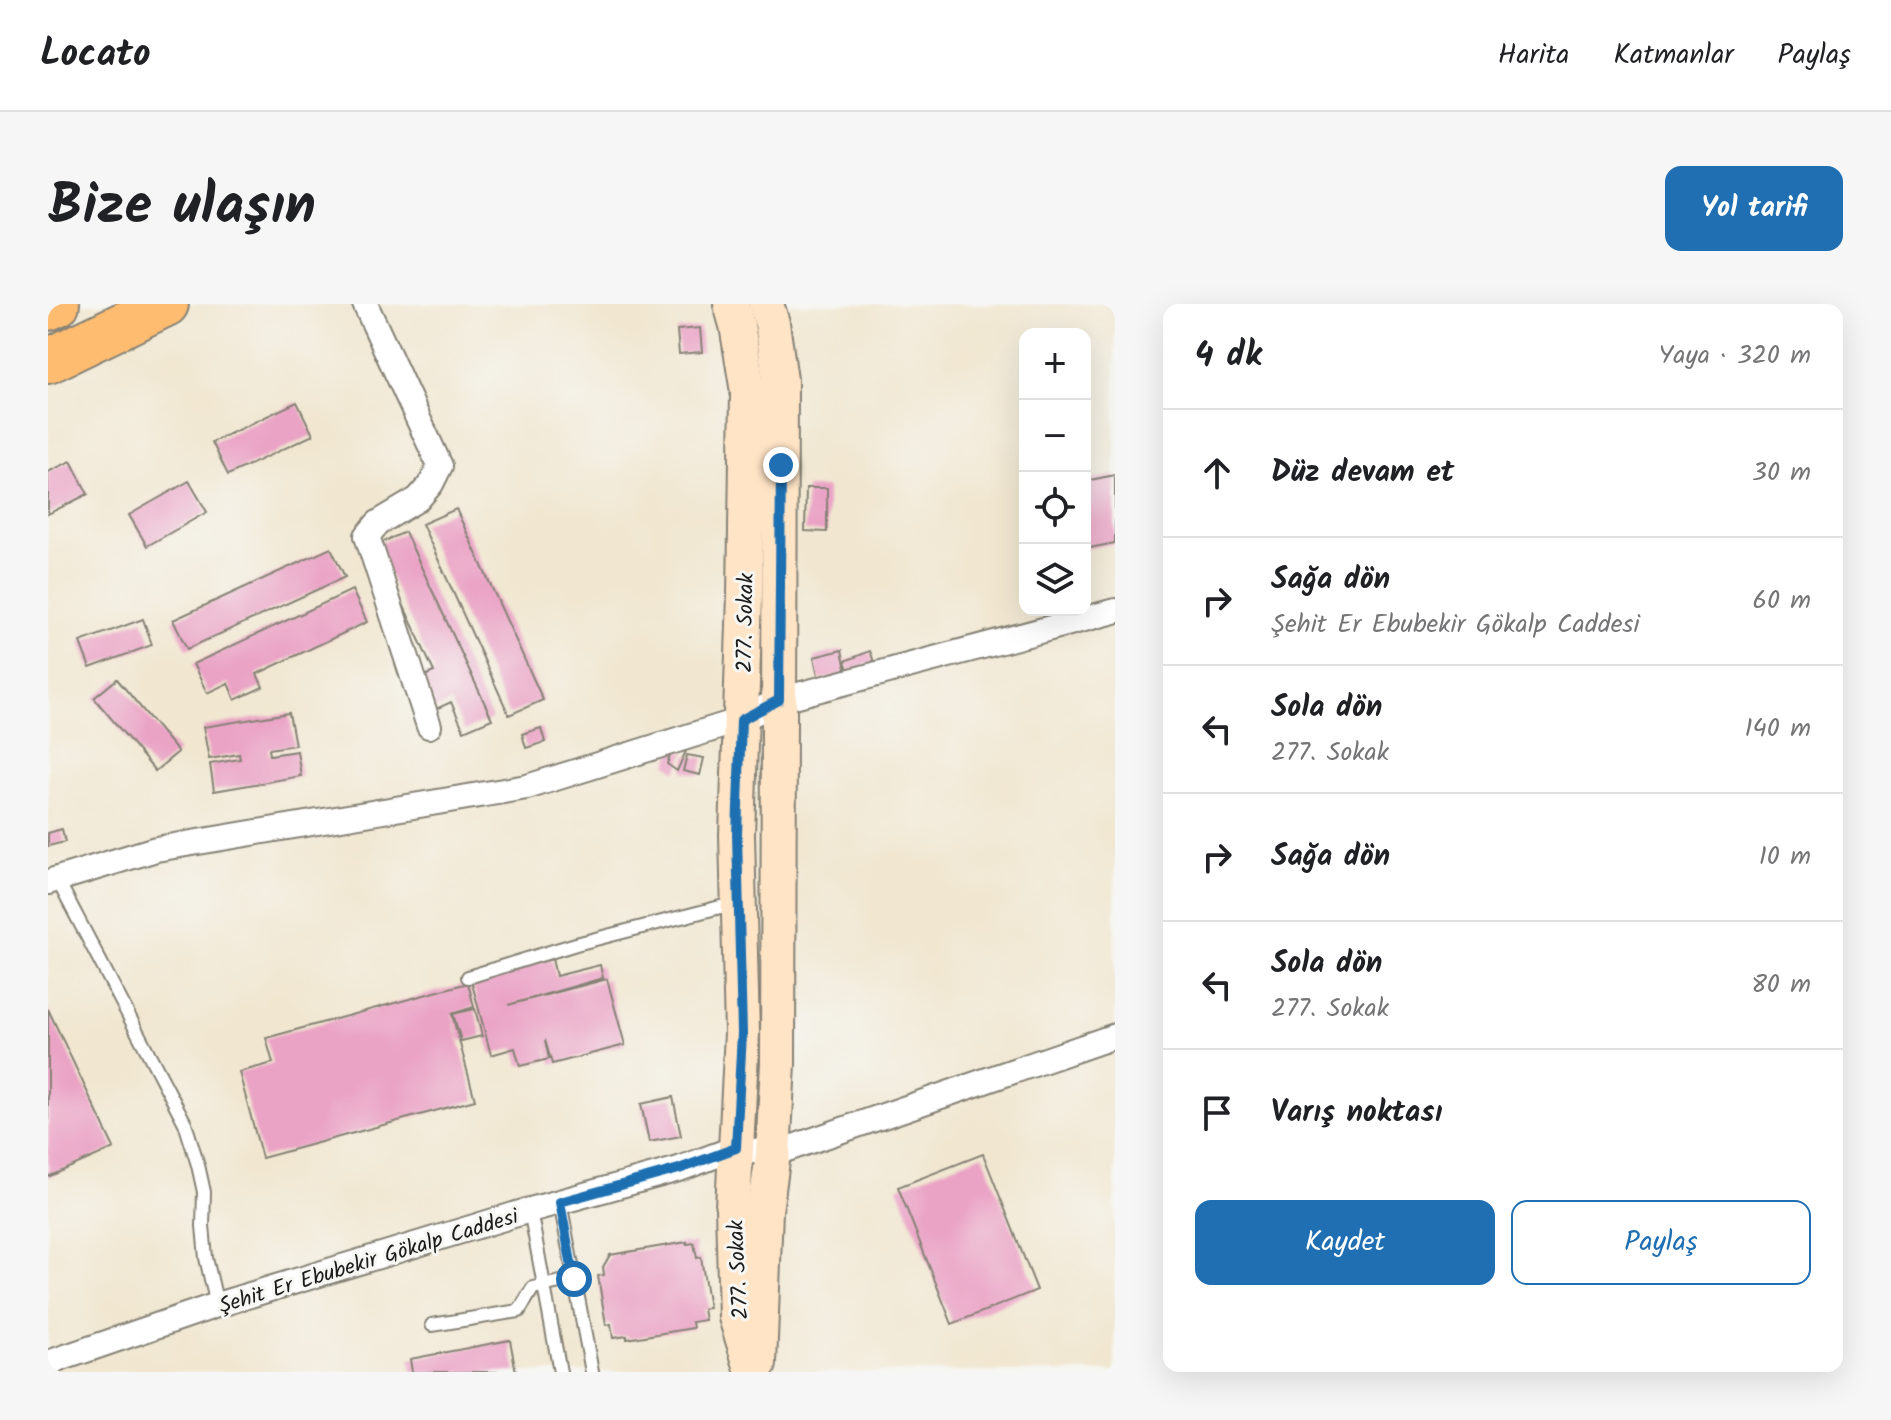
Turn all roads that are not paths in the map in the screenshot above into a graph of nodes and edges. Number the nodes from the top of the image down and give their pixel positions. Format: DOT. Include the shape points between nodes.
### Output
graph roads {
  1 [pos="57,304"];
  2 [pos="166,304"];
  3 [pos="365,304"];
  4 [pos="731,304"];
  5 [pos="766,304"];
  6 [pos="48,308"];
  7 [pos="48,361"];
  8 [pos="1115,611"];
  9 [pos="779,700"];
  10 [pos="741,720"];
  11 [pos="429,726"];
  12 [pos="53,881"];
  13 [pos="739,902"];
  14 [pos="468,977"];
  15 [pos="1115,1036"];
  16 [pos="736,1148"];
  17 [pos="773,1154"];
  18 [pos="560,1202"];
  19 [pos="530,1210"];
  20 [pos="574,1279"];
  21 [pos="544,1285"];
  22 [pos="217,1305"];
  23 [pos="432,1325"];
  24 [pos="48,1363"];
  25 [pos="560,1372"];
  26 [pos="592,1372"];
  27 [pos="755,1372"];
  1 -- 6 [label="highway"];
  2 -- 7 [label="highway"];
  3 -- 11 [label="street" via="440,466 418,499 378,523 367,536"];
  4 -- 10 [label="street, 277. Sokak" via="748,392"];
  5 -- 9 [label="street, 277. Sokak" via="780,380"];
  8 -- 9 [label="street"];
  9 -- 10 [label="street"];
  9 -- 17 [label="street, 277. Sokak"];
  10 -- 12 [label="street" via="527,787 156,849"];
  10 -- 13 [label="street, 277. Sokak"];
  12 -- 22 [label="lane" via="185,1123 204,1192 206,1258"];
  13 -- 14 [label="lane"];
  13 -- 16 [label="street, 277. Sokak" via="742,1033"];
  15 -- 17 [label="street"];
  16 -- 17 [label="street"];
  16 -- 18 [label="street, Şehit Er Ebubekir Gökalp Caddesi"];
  16 -- 27 [label="street, 277. Sokak" via="736,1317"];
  17 -- 27 [label="street, 277. Sokak"];
  18 -- 19 [label="street, Şehit Er Ebubekir Gökalp Caddesi"];
  18 -- 20 [label="lane"];
  19 -- 21 [label="lane"];
  19 -- 22 [label="street, Şehit Er Ebubekir Gökalp Caddesi"];
  20 -- 21 [label="lane"];
  20 -- 26 [label="lane"];
  21 -- 23 [label="lane" via="533,1288 519,1311"];
  21 -- 25 [label="lane"];
  22 -- 24 [label="street, Şehit Er Ebubekir Gökalp Caddesi"];
}
